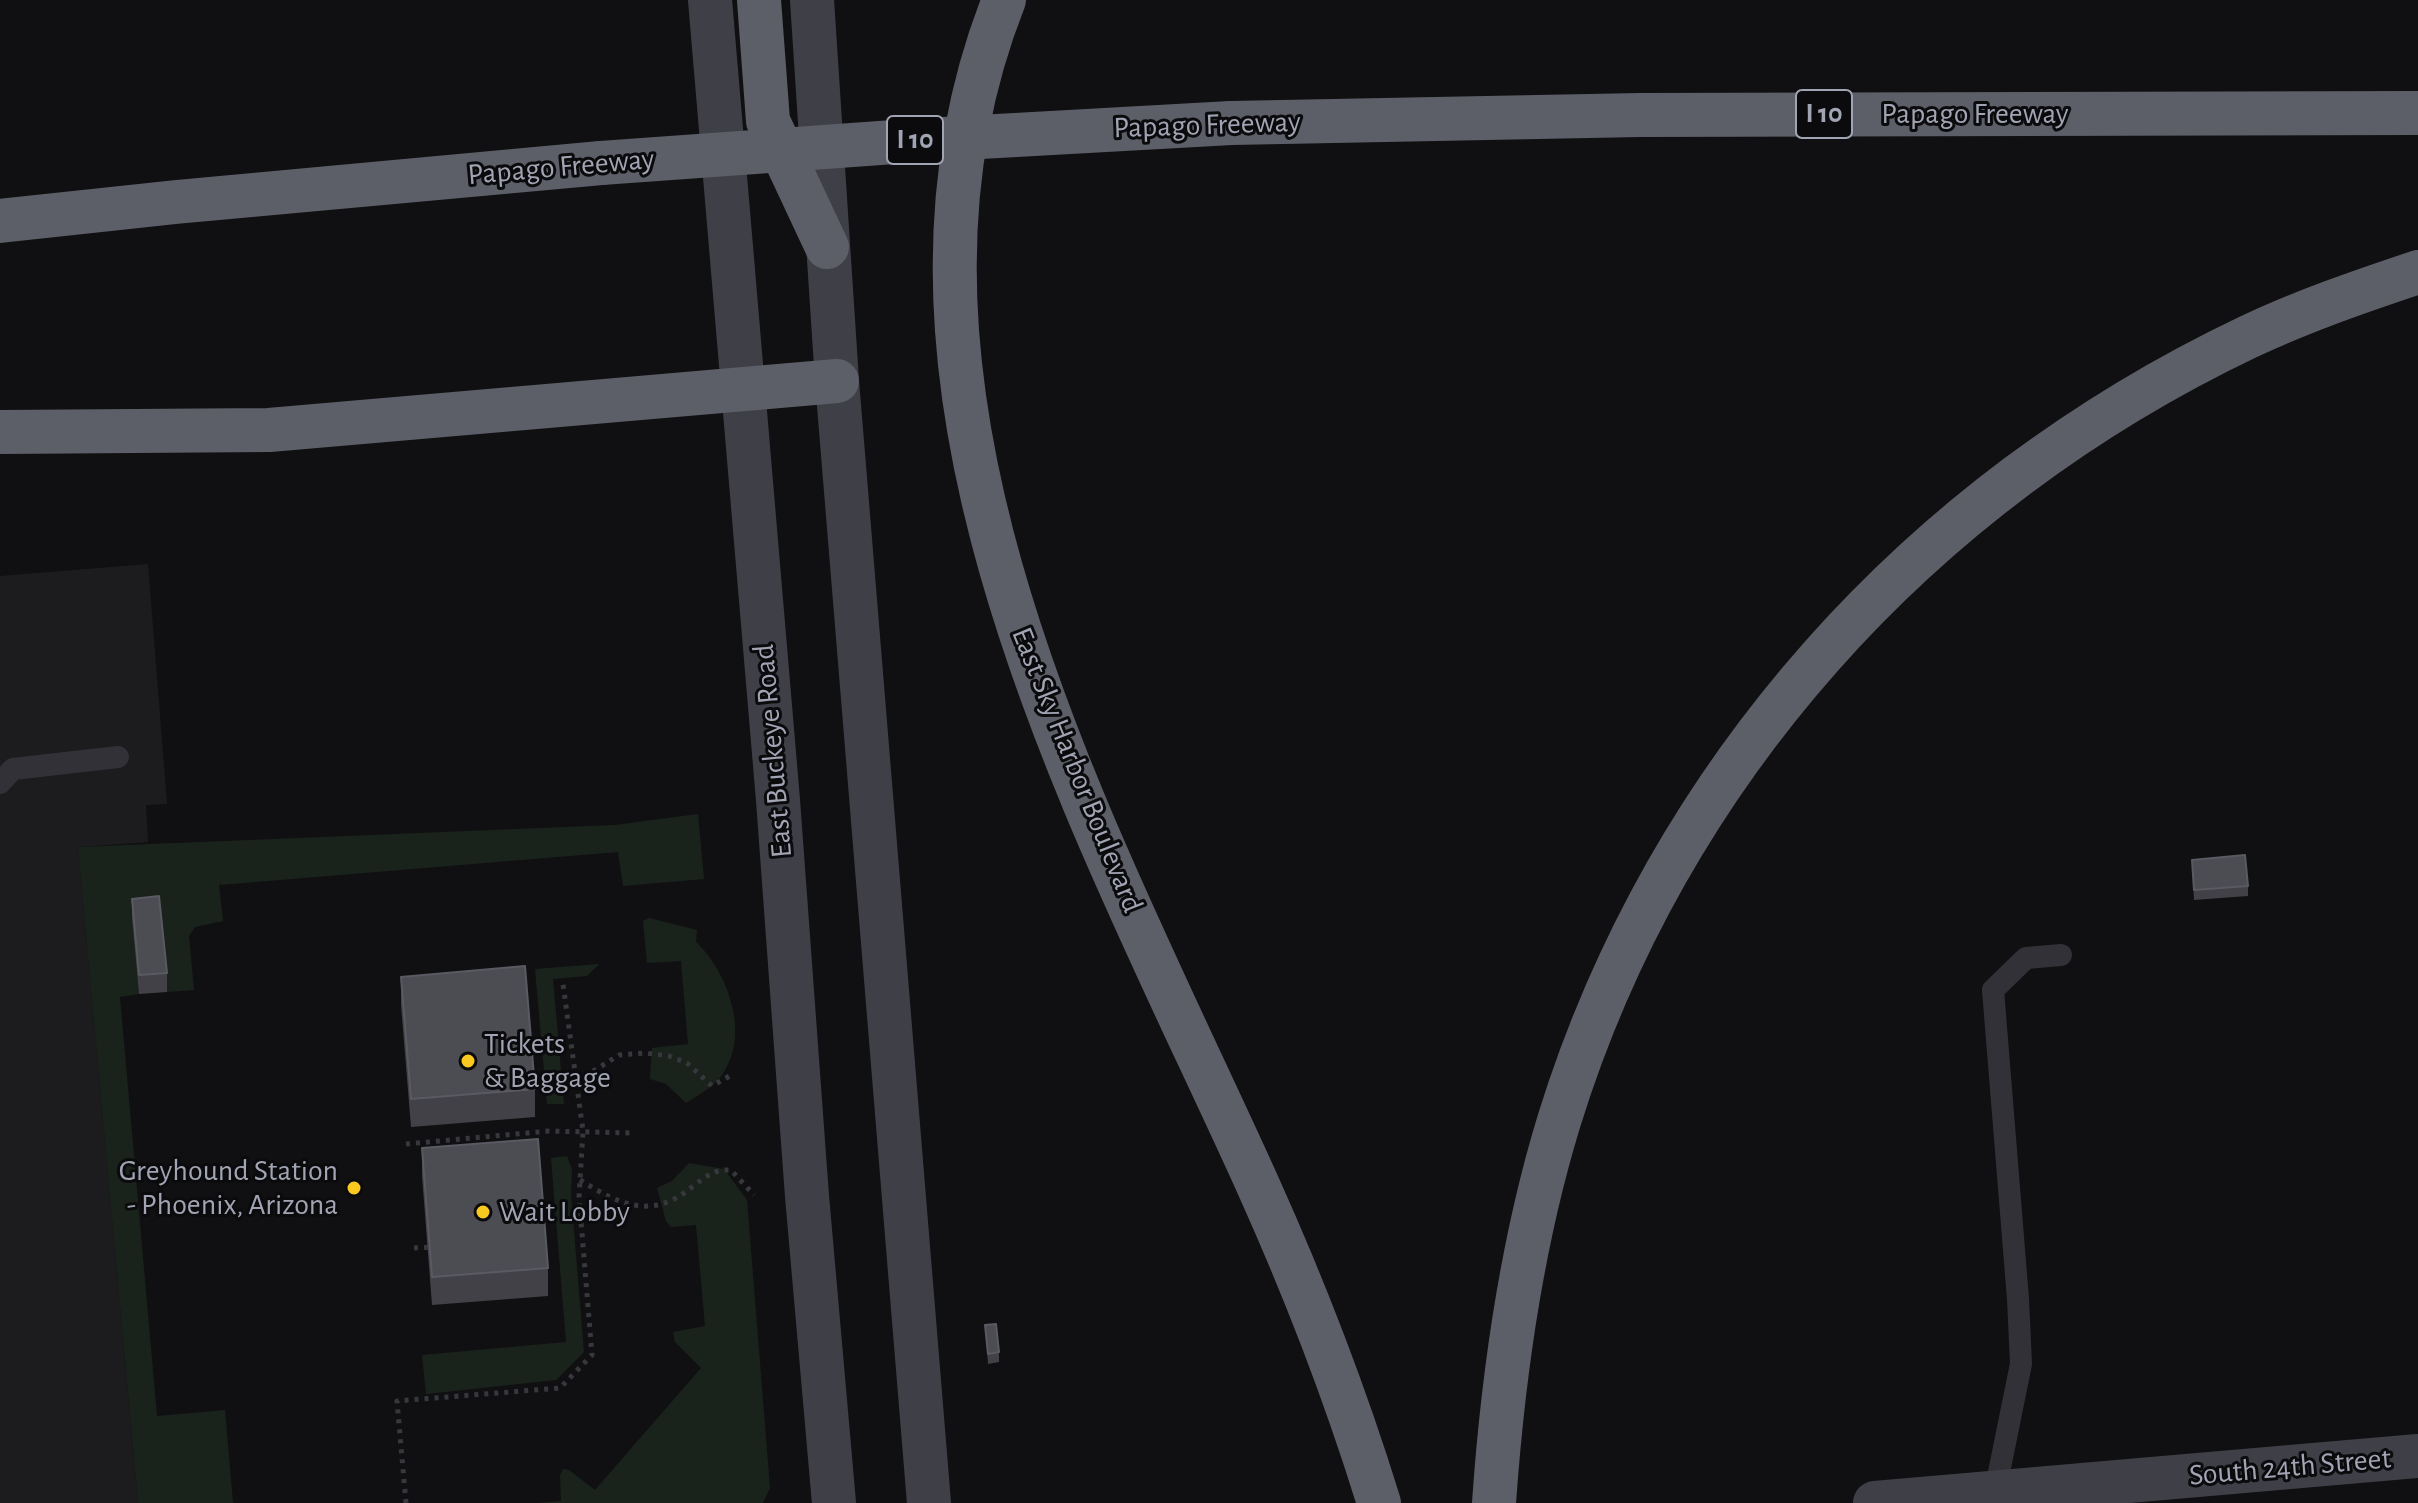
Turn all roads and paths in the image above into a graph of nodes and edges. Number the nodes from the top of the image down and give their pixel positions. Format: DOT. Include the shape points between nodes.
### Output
graph roads {
  1 [pos="710,0"];
  2 [pos="759,0"];
  3 [pos="812,0"];
  4 [pos="1004,0"];
  5 [pos="2418,113"];
  6 [pos="0,221"];
  7 [pos="827,247"];
  8 [pos="2418,272"];
  9 [pos="837,381"];
  10 [pos="744,390"];
  11 [pos="0,432"];
  12 [pos="118,757"];
  13 [pos="0,783"];
  14 [pos="2061,955"];
  15 [pos="563,984"];
  16 [pos="733,1074"];
  17 [pos="576,1082"];
  18 [pos="583,1131"];
  19 [pos="634,1133"];
  20 [pos="406,1144"];
  21 [pos="580,1180"];
  22 [pos="754,1195"];
  23 [pos="443,1246"];
  24 [pos="414,1248"];
  25 [pos="2418,1456"];
  26 [pos="1995,1492"];
  27 [pos="406,1503"];
  28 [pos="834,1503"];
  29 [pos="929,1503"];
  30 [pos="1379,1503"];
  31 [pos="1494,1503"];
  32 [pos="1875,1503"];
  1 -- 10 [label="main road, East Buckeye Road"];
  2 -- 7 [label="highway" via="768,121"];
  3 -- 7 [label="main road"];
  4 -- 30 [label="highway, East Sky Harbor Boulevard" via="974,94 960,172 956,248 964,399 996,551 1046,710 1287,1251 1327,1348"];
  5 -- 6 [label="highway, Papago Freeway / I 10, bridge" via="1640,115 1231,123 601,163"];
  7 -- 9 [label="main road"];
  8 -- 31 [label="highway" via="2250,336 2110,412 1974,507 1907,566 1808,669 1722,781 1681,844 1609,985 1563,1108 1518,1297"];
  9 -- 10 [label="highway"];
  9 -- 29 [label="main road"];
  10 -- 11 [label="highway" via="269,430"];
  10 -- 28 [label="main road, East Buckeye Road"];
  12 -- 13 [label="lane" via="13,769"];
  14 -- 26 [label="lane" via="2026,958 1993,990 2021,1364"];
  15 -- 17 [label="path"];
  16 -- 17 [label="path" via="712,1086 687,1063 634,1053 619,1055"];
  17 -- 18 [label="path"];
  18 -- 19 [label="path"];
  18 -- 20 [label="path"];
  18 -- 21 [label="path"];
  21 -- 22 [label="path" via="617,1201 650,1205 675,1199 705,1175 731,1170"];
  21 -- 27 [label="path" via="592,1355 560,1388 397,1401"];
  23 -- 24 [label="path"];
  25 -- 26 [label="main road, South 24th Street"];
  26 -- 32 [label="main road, South 24th Street"];
}
